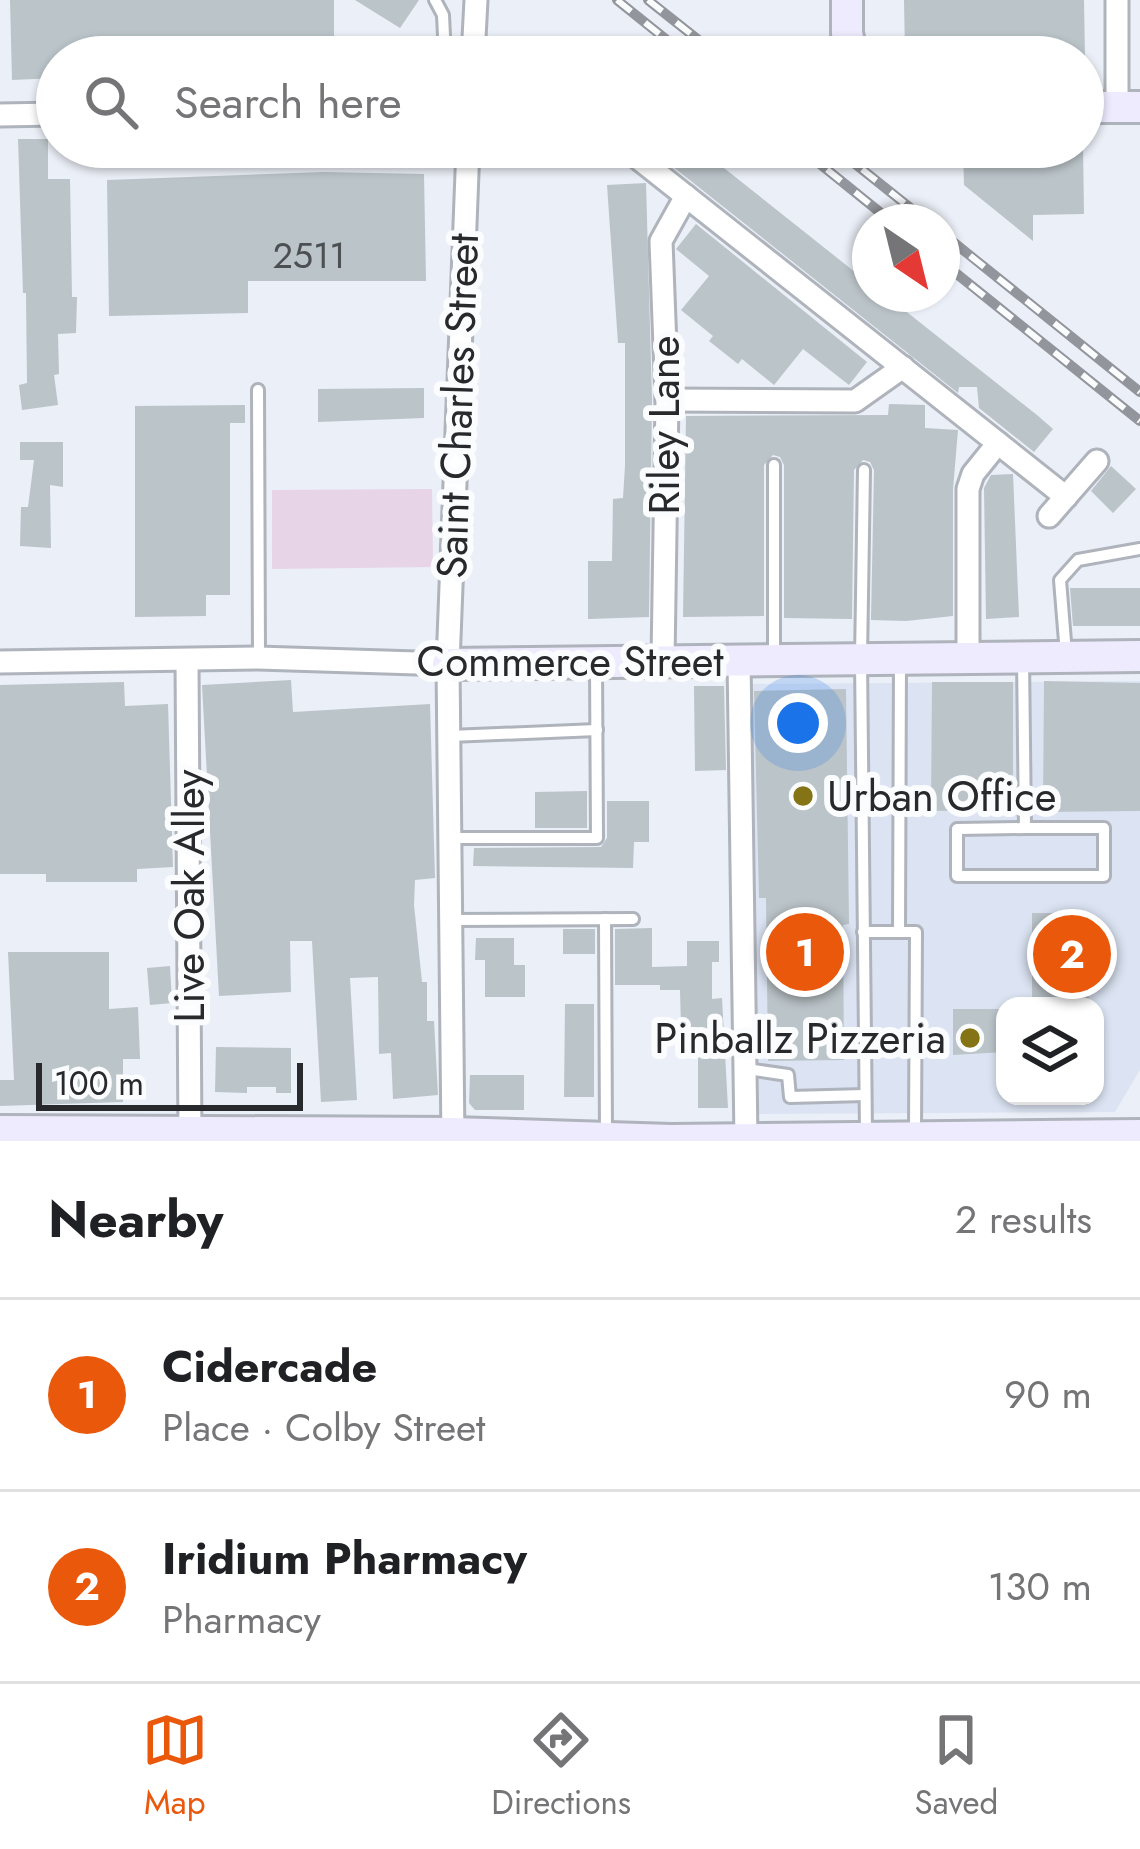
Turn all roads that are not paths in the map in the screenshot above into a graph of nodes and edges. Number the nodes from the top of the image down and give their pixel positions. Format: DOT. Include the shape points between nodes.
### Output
graph roads {
  1 [pos="435,0"];
  2 [pos="476,0"];
  3 [pos="847,0"];
  4 [pos="1117,0"];
  5 [pos="444,36"];
  6 [pos="474,36"];
  7 [pos="850,36"];
  8 [pos="1129,107"];
  9 [pos="36,114"];
  10 [pos="0,115"];
  11 [pos="467,168"];
  12 [pos="651,168"];
  13 [pos="686,196"];
  14 [pos="903,368"];
  15 [pos="258,390"];
  16 [pos="667,400"];
  17 [pos="998,443"];
  18 [pos="1097,461"];
  19 [pos="774,465"];
  20 [pos="864,470"];
  21 [pos="1066,497"];
  22 [pos="1049,516"];
  23 [pos="1140,549"];
  24 [pos="1140,656"];
  25 [pos="1023,657"];
  26 [pos="1066,657"];
  27 [pos="259,658"];
  28 [pos="900,658"];
  29 [pos="968,658"];
  30 [pos="861,659"];
  31 [pos="187,660"];
  32 [pos="739,660"];
  33 [pos="774,660"];
  34 [pos="663,661"];
  35 [pos="0,662"];
  36 [pos="596,662"];
  37 [pos="448,664"];
  38 [pos="596,730"];
  39 [pos="448,736"];
  40 [pos="1024,828"];
  41 [pos="450,838"];
  42 [pos="605,919"];
  43 [pos="634,919"];
  44 [pos="451,920"];
  45 [pos="863,932"];
  46 [pos="899,932"];
  47 [pos="747,1069"];
  48 [pos="866,1095"];
  49 [pos="0,1131"];
  50 [pos="1140,1135"];
  51 [pos="190,1136"];
  52 [pos="606,1136"];
  53 [pos="453,1137"];
  54 [pos="866,1137"];
  55 [pos="916,1137"];
  56 [pos="746,1139"];
  57 [pos="645,1140"];
  1 -- 5 [label="lane"];
  2 -- 6 [label="street"];
  3 -- 7 [label="street"];
  4 -- 8 [label="street"];
  9 -- 10 [label="street"];
  11 -- 37 [label="street, Saint Charles Street"];
  12 -- 13 [label="street"];
  13 -- 14 [label="street"];
  13 -- 16 [label="street, Riley Lane" via="661,242"];
  14 -- 16 [label="street" via="855,401"];
  14 -- 17 [label="street"];
  15 -- 27 [label="lane"];
  16 -- 34 [label="street, Riley Lane"];
  17 -- 21 [label="street"];
  17 -- 29 [label="street" via="968,489"];
  18 -- 21 [label="street"];
  19 -- 33 [label="lane"];
  20 -- 30 [label="lane"];
  21 -- 22 [label="street"];
  23 -- 26 [label="lane" via="1078,560 1060,580"];
  24 -- 26 [label="street, Commerce Street"];
  25 -- 26 [label="street, Commerce Street"];
  25 -- 29 [label="street, Commerce Street"];
  25 -- 40 [label="lane"];
  27 -- 31 [label="street, Commerce Street"];
  27 -- 37 [label="street, Commerce Street"];
  28 -- 29 [label="street, Commerce Street"];
  28 -- 30 [label="street, Commerce Street"];
  28 -- 46 [label="lane"];
  30 -- 33 [label="street, Commerce Street"];
  30 -- 45 [label="lane"];
  31 -- 35 [label="street, Commerce Street"];
  31 -- 51 [label="street, Live Oak Alley"];
  32 -- 33 [label="street, Commerce Street"];
  32 -- 34 [label="street, Commerce Street"];
  32 -- 47 [label="street"];
  34 -- 36 [label="street, Commerce Street"];
  36 -- 37 [label="street, Commerce Street"];
  36 -- 38 [label="lane"];
  37 -- 39 [label="street, Saint Charles Street"];
  38 -- 39 [label="lane"];
  38 -- 41 [label="lane" via="597,838"];
  39 -- 41 [label="street, Saint Charles Street"];
  40 -- 40 [label="lane" via="1104,828 1104,876 957,876 957,829"];
  41 -- 44 [label="street, Saint Charles Street"];
  42 -- 43 [label="lane"];
  42 -- 44 [label="lane"];
  42 -- 52 [label="lane"];
  44 -- 53 [label="street, Saint Charles Street"];
  45 -- 46 [label="lane"];
  45 -- 48 [label="lane"];
  46 -- 55 [label="lane" via="916,932"];
  47 -- 48 [label="lane" via="788,1075 790,1097"];
  47 -- 56 [label="street"];
  48 -- 54 [label="lane"];
  49 -- 51 [label="street"];
  50 -- 55 [label="street"];
  51 -- 53 [label="street"];
  52 -- 53 [label="street"];
  52 -- 57 [label="street"];
  54 -- 55 [label="street"];
  54 -- 56 [label="street"];
  56 -- 57 [label="street"];
}
